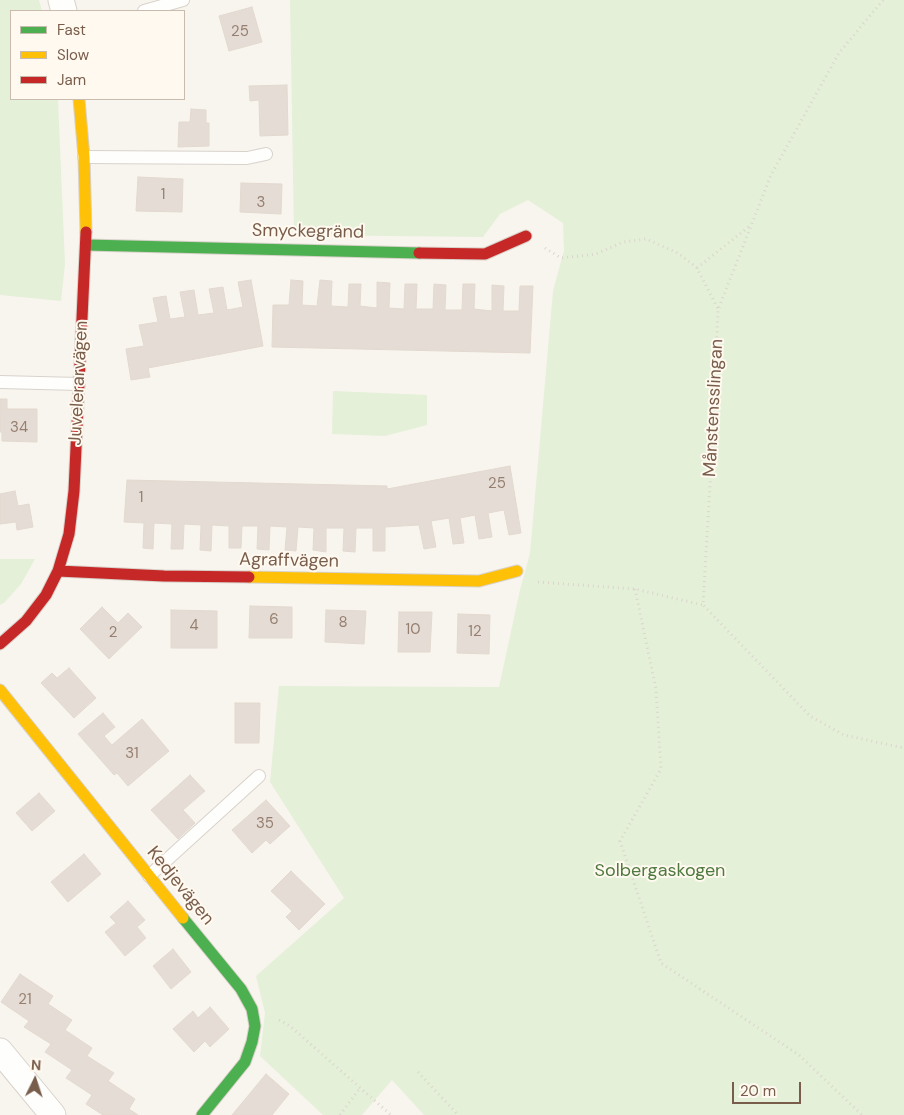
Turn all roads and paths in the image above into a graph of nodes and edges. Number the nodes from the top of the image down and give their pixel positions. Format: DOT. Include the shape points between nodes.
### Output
graph roads {
  1 [pos="183,0"];
  2 [pos="882,0"];
  3 [pos="148,10"];
  4 [pos="79,100"];
  5 [pos="266,154"];
  6 [pos="84,157"];
  7 [pos="752,225"];
  8 [pos="526,236"];
  9 [pos="86,245"];
  10 [pos="696,268"];
  11 [pos="718,310"];
  12 [pos="0,382"];
  13 [pos="79,384"];
  14 [pos="58,571"];
  15 [pos="517,571"];
  16 [pos="636,589"];
  17 [pos="703,605"];
  18 [pos="0,644"];
  19 [pos="0,690"];
  20 [pos="904,748"];
  21 [pos="259,776"];
  22 [pos="149,876"];
  23 [pos="254,1019"];
  24 [pos="0,1050"];
  25 [pos="418,1072"];
  26 [pos="360,1088"];
  27 [pos="52,1115"];
  28 [pos="202,1115"];
  29 [pos="340,1115"];
  30 [pos="391,1115"];
  31 [pos="458,1115"];
  32 [pos="862,1115"];
  1 -- 3 [label="lane"];
  2 -- 7 [label="path, Månstensslingan" via="839,53 771,176"];
  4 -- 6 [label="street, Juvelerarvägen"];
  5 -- 6 [label="lane" via="247,158"];
  6 -- 9 [label="street, Juvelerarvägen"];
  7 -- 10 [label="path"];
  7 -- 11 [label="path, Månstensslingan"];
  8 -- 9 [label="street, Smyckegränd" via="485,254"];
  8 -- 10 [label="path" via="561,258 596,254 624,242 646,240 678,253"];
  9 -- 13 [label="street, Juvelerarvägen"];
  10 -- 11 [label="path"];
  11 -- 17 [label="path, Månstensslingan"];
  12 -- 13 [label="lane"];
  13 -- 14 [label="street, Juvelerarvägen" via="74,491 69,534"];
  14 -- 15 [label="street, Agraffvägen" via="478,581"];
  14 -- 18 [label="street, Juvelerarvägen" via="46,595 26,621"];
  15 -- 16 [label="path" via="537,582"];
  16 -- 17 [label="path"];
  16 -- 32 [label="path" via="656,689 662,769 620,840 661,964 799,1055"];
  17 -- 20 [label="path" via="810,716 844,735"];
  19 -- 22 [label="street, Kedjevägen"];
  21 -- 22 [label="lane"];
  22 -- 23 [label="street, Kedjevägen" via="241,989"];
  23 -- 26 [label="path" via="274,1017 290,1026"];
  23 -- 28 [label="street, Kedjevägen" via="252,1042 245,1062"];
  24 -- 27 [label="street"];
  25 -- 31 [label="path"];
  26 -- 29 [label="path"];
  26 -- 30 [label="path"];
}
